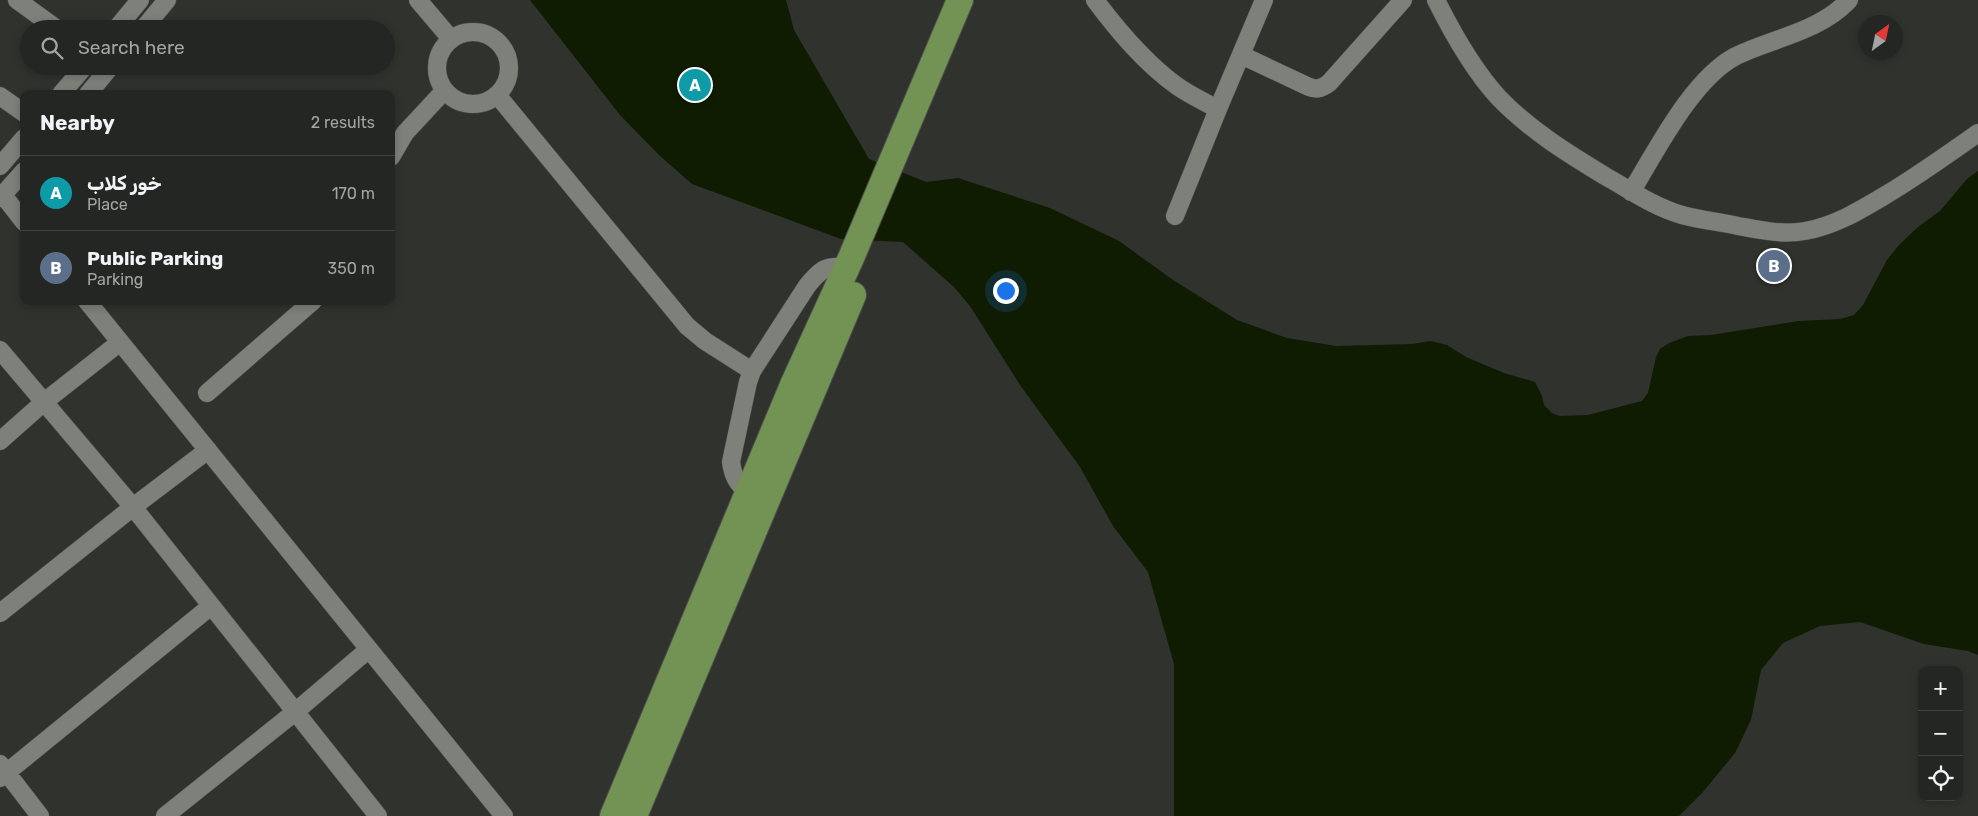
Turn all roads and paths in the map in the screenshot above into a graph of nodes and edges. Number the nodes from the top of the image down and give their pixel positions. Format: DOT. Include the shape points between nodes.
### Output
graph roads {
  1 [pos="17,0"];
  2 [pos="140,0"];
  3 [pos="167,0"];
  4 [pos="418,0"];
  5 [pos="960,0"];
  6 [pos="978,0"];
  7 [pos="1095,0"];
  8 [pos="1264,0"];
  9 [pos="1403,0"];
  10 [pos="1436,0"];
  11 [pos="1848,0"];
  12 [pos="45,20"];
  13 [pos="123,20"];
  14 [pos="150,20"];
  15 [pos="451,39"];
  16 [pos="1241,55"];
  17 [pos="78,75"];
  18 [pos="104,75"];
  19 [pos="65,90"];
  20 [pos="91,90"];
  21 [pos="444,90"];
  22 [pos="0,96"];
  23 [pos="498,96"];
  24 [pos="1218,108"];
  25 [pos="20,110"];
  26 [pos="1978,134"];
  27 [pos="20,143"];
  28 [pos="395,150"];
  29 [pos="903,156"];
  30 [pos="0,166"];
  31 [pos="20,175"];
  32 [pos="1631,192"];
  33 [pos="1,196"];
  34 [pos="1175,216"];
  35 [pos="20,217"];
  36 [pos="855,263"];
  37 [pos="90,305"];
  38 [pos="308,305"];
  39 [pos="119,343"];
  40 [pos="0,350"];
  41 [pos="752,371"];
  42 [pos="206,393"];
  43 [pos="44,402"];
  44 [pos="0,441"];
  45 [pos="208,450"];
  46 [pos="748,492"];
  47 [pos="133,507"];
  48 [pos="211,606"];
  49 [pos="0,612"];
  50 [pos="369,649"];
  51 [pos="295,712"];
  52 [pos="2,771"];
  53 [pos="371,813"];
  54 [pos="40,816"];
  55 [pos="165,816"];
  56 [pos="504,816"];
  57 [pos="613,816"];
  58 [pos="634,816"];
  1 -- 12 [label="street"];
  2 -- 13 [label="street"];
  3 -- 14 [label="street"];
  4 -- 15 [label="street"];
  5 -- 29 [label="highway"];
  6 -- 29 [label="highway"];
  7 -- 24 [label="street" via="1141,55 1163,75 1179,88"];
  8 -- 16 [label="street"];
  9 -- 16 [label="street" via="1323,88 1307,86"];
  10 -- 32 [label="street" via="1472,64 1499,97 1556,146"];
  11 -- 32 [label="street" via="1835,13 1790,36 1735,57 1716,70 1688,102"];
  15 -- 21 [label="street" via="443,48 436,69"];
  15 -- 23 [label="street" via="462,33 474,32 497,40 510,61 506,86"];
  16 -- 24 [label="street"];
  17 -- 19 [label="street"];
  18 -- 20 [label="street"];
  21 -- 23 [label="street" via="456,101 470,105 485,103"];
  21 -- 28 [label="street" via="405,133"];
  22 -- 25 [label="street"];
  23 -- 41 [label="street" via="687,326"];
  24 -- 34 [label="street"];
  26 -- 32 [label="street" via="1920,175 1854,214 1806,231 1764,231 1682,215"];
  27 -- 30 [label="street"];
  29 -- 36 [label="highway"];
  31 -- 33 [label="street"];
  33 -- 35 [label="street"];
  36 -- 41 [label="street" via="832,266 816,275"];
  36 -- 46 [label="highway"];
  36 -- 58 [label="highway"];
  37 -- 39 [label="street"];
  38 -- 42 [label="street"];
  39 -- 43 [label="street"];
  39 -- 45 [label="street"];
  40 -- 43 [label="street"];
  41 -- 46 [label="street" via="731,462 733,475"];
  43 -- 44 [label="street"];
  43 -- 47 [label="street"];
  45 -- 47 [label="street"];
  45 -- 50 [label="street"];
  46 -- 57 [label="highway"];
  47 -- 48 [label="street"];
  47 -- 49 [label="street"];
  48 -- 51 [label="street"];
  48 -- 52 [label="street"];
  50 -- 51 [label="street"];
  50 -- 56 [label="street"];
  51 -- 53 [label="street"];
  51 -- 55 [label="street"];
  52 -- 54 [label="street"];
}
